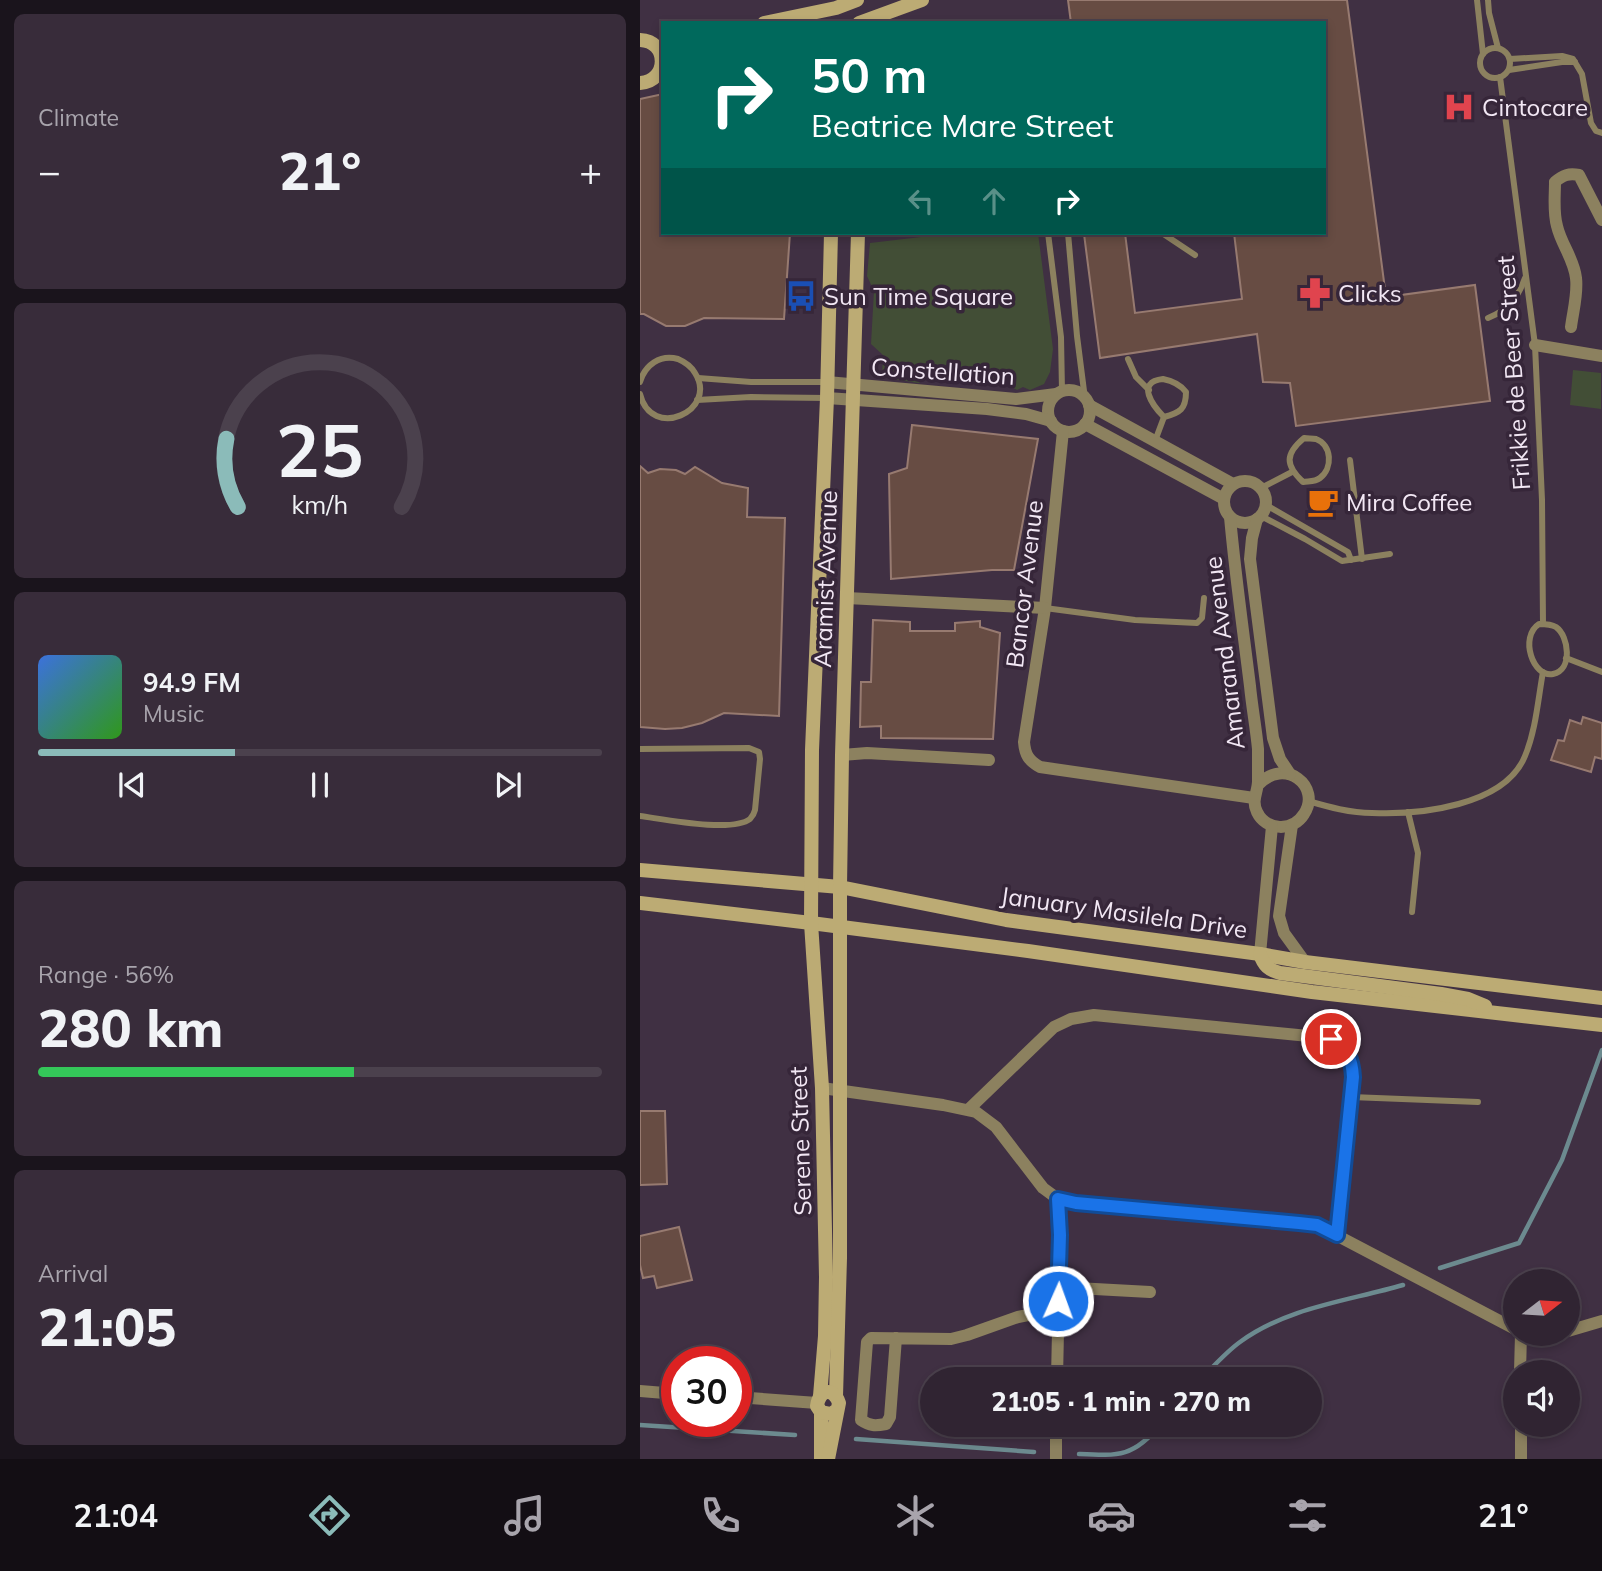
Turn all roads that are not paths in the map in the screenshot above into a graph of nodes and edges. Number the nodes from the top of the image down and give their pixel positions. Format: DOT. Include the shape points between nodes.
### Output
graph roads {
  1 [pos="859,0"];
  2 [pos="922,0"];
  3 [pos="1477,0"];
  4 [pos="1488,0"];
  5 [pos="836,4"];
  6 [pos="772,21"];
  7 [pos="860,21"];
  8 [pos="865,21"];
  9 [pos="640,40"];
  10 [pos="659,44"];
  11 [pos="1498,48"];
  12 [pos="1483,54"];
  13 [pos="1510,59"];
  14 [pos="1576,62"];
  15 [pos="1509,70"];
  16 [pos="661,71"];
  17 [pos="1500,77"];
  18 [pos="640,83"];
  19 [pos="1601,133"];
  20 [pos="1601,220"];
  21 [pos="831,235"];
  22 [pos="859,235"];
  23 [pos="1048,235"];
  24 [pos="1068,235"];
  25 [pos="1165,235"];
  26 [pos="1195,255"];
  27 [pos="1527,274"];
  28 [pos="1488,318"];
  29 [pos="1571,327"];
  30 [pos="1535,345"];
  31 [pos="1601,356"];
  32 [pos="1128,359"];
  33 [pos="698,379"];
  34 [pos="640,382"];
  35 [pos="751,382"];
  36 [pos="827,383"];
  37 [pos="1149,390"];
  38 [pos="854,393"];
  39 [pos="1059,393"];
  40 [pos="640,394"];
  41 [pos="751,397"];
  42 [pos="827,398"];
  43 [pos="697,400"];
  44 [pos="1087,402"];
  45 [pos="1164,416"];
  46 [pos="1051,421"];
  47 [pos="1084,424"];
  48 [pos="1063,431"];
  49 [pos="1156,441"];
  50 [pos="1350,460"];
  51 [pos="1292,472"];
  52 [pos="1233,484"];
  53 [pos="1261,488"];
  54 [pos="1224,499"];
  55 [pos="1262,513"];
  56 [pos="1230,517"];
  57 [pos="1390,554"];
  58 [pos="1362,559"];
  59 [pos="1351,560"];
  60 [pos="847,598"];
  61 [pos="1204,598"];
  62 [pos="1045,608"];
  63 [pos="1543,624"];
  64 [pos="1566,658"];
  65 [pos="1543,672"];
  66 [pos="1601,672"];
  67 [pos="640,750"];
  68 [pos="842,755"];
  69 [pos="989,760"];
  70 [pos="1290,774"];
  71 [pos="1256,791"];
  72 [pos="1308,802"];
  73 [pos="1408,812"];
  74 [pos="640,816"];
  75 [pos="1292,825"];
  76 [pos="1272,826"];
  77 [pos="640,870"];
  78 [pos="811,886"];
  79 [pos="840,887"];
  80 [pos="640,903"];
  81 [pos="1412,912"];
  82 [pos="811,923"];
  83 [pos="841,927"];
  84 [pos="1260,954"];
  85 [pos="1305,962"];
  86 [pos="1601,998"];
  87 [pos="1506,1014"];
  88 [pos="1601,1025"];
  89 [pos="822,1088"];
  90 [pos="840,1090"];
  91 [pos="1351,1097"];
  92 [pos="1478,1102"];
  93 [pos="969,1110"];
  94 [pos="1058,1199"];
  95 [pos="1337,1235"];
  96 [pos="1058,1286"];
  97 [pos="1150,1292"];
  98 [pos="1058,1315"];
  99 [pos="1601,1321"];
  100 [pos="1503,1323"];
  101 [pos="1580,1327"];
  102 [pos="896,1338"];
  103 [pos="1057,1367"];
  104 [pos="640,1391"];
  105 [pos="661,1393"];
  106 [pos="752,1398"];
  107 [pos="819,1403"];
  108 [pos="837,1403"];
  109 [pos="1056,1437"];
  110 [pos="1521,1437"];
  111 [pos="821,1459"];
  112 [pos="828,1459"];
  113 [pos="1055,1459"];
  114 [pos="1521,1459"];
  1 -- 5 [label="street"];
  1 -- 7 [label="street"];
  2 -- 8 [label="street"];
  3 -- 12 [label="lane"];
  4 -- 11 [label="lane"];
  5 -- 6 [label="street"];
  9 -- 10 [label="street"];
  11 -- 12 [label="lane"];
  11 -- 13 [label="lane"];
  12 -- 17 [label="lane" via="1480,64 1485,74"];
  13 -- 14 [label="lane" via="1562,56"];
  13 -- 15 [label="lane"];
  14 -- 15 [label="lane"];
  14 -- 19 [label="lane" via="1591,123"];
  15 -- 17 [label="lane"];
  16 -- 18 [label="street" via="653,80"];
  17 -- 27 [label="lane, Frikkie de Beer Street"];
  20 -- 29 [label="street" via="1579,175 1563,176 1555,182 1557,228 1576,276"];
  21 -- 36 [label="street, Aramist Avenue"];
  22 -- 38 [label="street, Aramist Avenue"];
  23 -- 39 [label="lane" via="1061,337"];
  24 -- 44 [label="lane"];
  25 -- 26 [label="lane"];
  27 -- 28 [label="lane" via="1510,305"];
  27 -- 30 [label="lane, Frikkie de Beer Street"];
  30 -- 31 [label="street"];
  30 -- 63 [label="lane, Frikkie de Beer Street"];
  32 -- 37 [label="lane"];
  33 -- 34 [label="lane" via="689,365 667,358 652,363"];
  33 -- 35 [label="lane"];
  33 -- 43 [label="lane"];
  35 -- 36 [label="lane"];
  35 -- 41 [label="lane"];
  36 -- 38 [label="street, Constellation"];
  36 -- 42 [label="street, Aramist Avenue"];
  37 -- 45 [label="lane" via="1149,398"];
  37 -- 45 [label="lane" via="1156,380 1163,379 1187,392 1181,409"];
  38 -- 39 [label="street, Constellation" via="1016,399"];
  38 -- 42 [label="street, Constellation"];
  38 -- 46 [label="street, Constellation"];
  38 -- 60 [label="street, Aramist Avenue"];
  39 -- 44 [label="street" via="1075,391"];
  39 -- 46 [label="street" via="1049,405"];
  40 -- 43 [label="lane" via="650,412 665,418 680,417"];
  41 -- 42 [label="lane"];
  41 -- 43 [label="lane"];
  42 -- 78 [label="street, Aramist Avenue"];
  44 -- 47 [label="street"];
  44 -- 49 [label="street"];
  45 -- 49 [label="lane"];
  46 -- 48 [label="street"];
  47 -- 48 [label="street"];
  47 -- 54 [label="street"];
  48 -- 62 [label="street, Bancor Avenue"];
  49 -- 52 [label="street"];
  50 -- 58 [label="lane"];
  51 -- 51 [label="lane" via="1292,448 1304,438 1317,439 1325,446 1330,463 1320,478 1303,482"];
  51 -- 53 [label="lane"];
  52 -- 53 [label="street" via="1251,481"];
  52 -- 54 [label="street"];
  53 -- 55 [label="street" via="1266,499"];
  54 -- 56 [label="street"];
  55 -- 56 [label="street" via="1252,522"];
  55 -- 59 [label="lane" via="1342,561"];
  55 -- 59 [label="lane" via="1348,552"];
  55 -- 70 [label="street, Amarand Avenue" via="1250,559 1273,738"];
  56 -- 71 [label="street, Amarand Avenue" via="1258,750"];
  57 -- 58 [label="lane"];
  58 -- 59 [label="lane"];
  60 -- 62 [label="street"];
  60 -- 68 [label="street, Aramist Avenue"];
  61 -- 62 [label="lane" via="1197,623"];
  62 -- 71 [label="street, Bancor Avenue" via="1024,743 1032,762 1040,767"];
  63 -- 64 [label="lane" via="1561,633"];
  63 -- 65 [label="lane, Frikkie de Beer Street" via="1534,628 1529,643"];
  64 -- 65 [label="lane" via="1560,671"];
  64 -- 66 [label="lane"];
  65 -- 73 [label="lane" via="1525,757 1515,773 1498,789 1461,804"];
  67 -- 74 [label="lane" via="756,749 760,759 755,810 749,820 717,826"];
  68 -- 69 [label="street"];
  68 -- 79 [label="street, Aramist Avenue"];
  70 -- 71 [label="street" via="1264,778"];
  70 -- 72 [label="street" via="1304,785"];
  71 -- 76 [label="street" via="1257,812"];
  72 -- 73 [label="lane" via="1364,813"];
  72 -- 75 [label="street" via="1304,816"];
  73 -- 81 [label="lane" via="1418,853"];
  75 -- 76 [label="street"];
  75 -- 85 [label="street" via="1279,916 1284,933"];
  76 -- 84 [label="street"];
  77 -- 78 [label="street, January Masilela Drive"];
  78 -- 79 [label="street, January Masilela Drive"];
  78 -- 82 [label="street, Serene Street"];
  79 -- 83 [label="street, Aramist Avenue"];
  79 -- 84 [label="street, January Masilela Drive" via="1006,920"];
  80 -- 82 [label="street"];
  82 -- 83 [label="street"];
  82 -- 89 [label="street, Serene Street"];
  83 -- 87 [label="street"];
  83 -- 90 [label="street, Serene Street"];
  84 -- 85 [label="street, January Masilela Drive"];
  84 -- 87 [label="street" via="1265,966 1276,972 1441,994"];
  85 -- 86 [label="street, January Masilela Drive"];
  87 -- 88 [label="street"];
  89 -- 90 [label="street"];
  89 -- 107 [label="street, Serene Street" via="826,1277"];
  90 -- 93 [label="street"];
  90 -- 108 [label="street, Serene Street"];
  91 -- 92 [label="lane"];
  91 -- 93 [label="street" via="1349,1055 1329,1038 1094,1015 1054,1027"];
  91 -- 95 [label="street"];
  93 -- 94 [label="street" via="996,1128 1043,1188"];
  94 -- 95 [label="street" via="1317,1225"];
  94 -- 96 [label="street"];
  95 -- 100 [label="street"];
  96 -- 97 [label="street"];
  96 -- 98 [label="street"];
  98 -- 102 [label="street" via="1018,1317 950,1339"];
  98 -- 103 [label="street"];
  99 -- 101 [label="street"];
  102 -- 102 [label="street" via="890,1417 886,1424 868,1424 861,1420 867,1342"];
  104 -- 105 [label="street"];
  106 -- 107 [label="street"];
  107 -- 108 [label="street" via="823,1393 830,1392"];
  107 -- 108 [label="street" via="827,1415 834,1413"];
  107 -- 111 [label="street, Serene Street"];
  108 -- 112 [label="street, Serene Street"];
  109 -- 113 [label="street"];
  110 -- 114 [label="street"];
}
